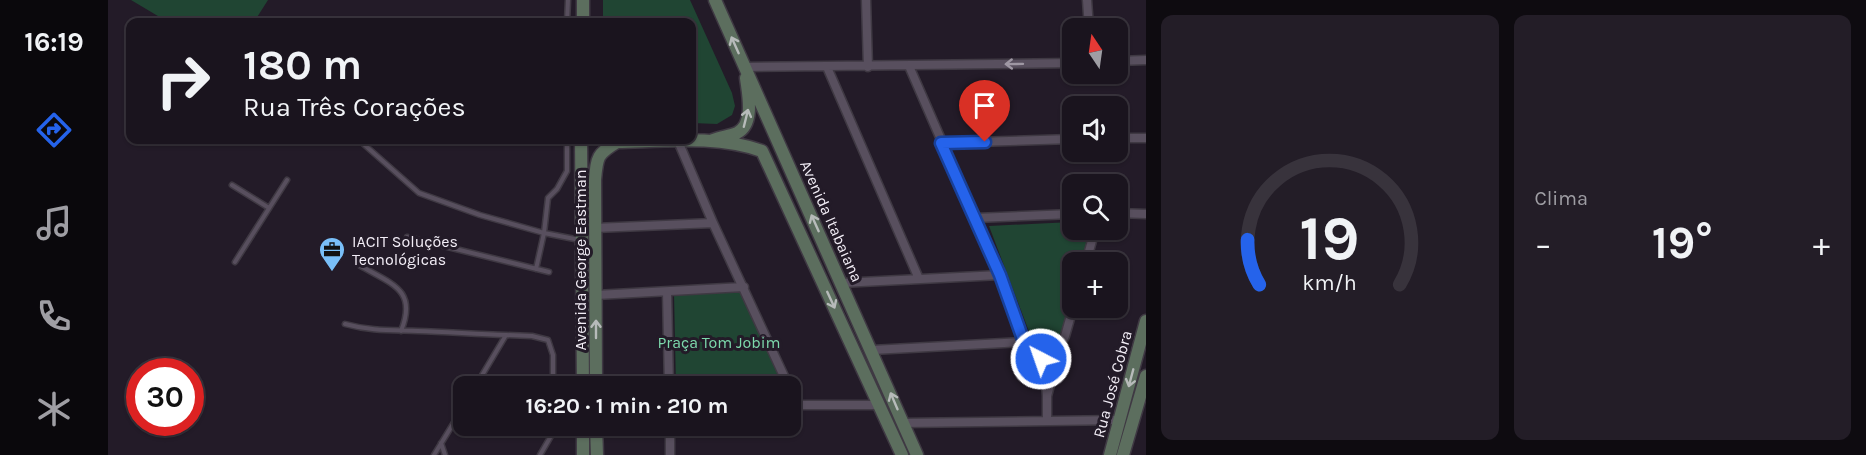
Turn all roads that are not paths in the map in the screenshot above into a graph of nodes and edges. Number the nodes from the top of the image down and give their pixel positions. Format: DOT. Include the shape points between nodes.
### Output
graph roads {
  1 [pos="568,0"];
  2 [pos="583,0"];
  3 [pos="715,0"];
  4 [pos="866,0"];
  5 [pos="1087,0"];
  6 [pos="567,18"];
  7 [pos="584,18"];
  8 [pos="1088,18"];
  9 [pos="1146,60"];
  10 [pos="1128,61"];
  11 [pos="1062,63"];
  12 [pos="909,66"];
  13 [pos="868,67"];
  14 [pos="745,68"];
  15 [pos="827,68"];
  16 [pos="1128,138"];
  17 [pos="1146,138"];
  18 [pos="1062,140"];
  19 [pos="696,142"];
  20 [pos="706,142"];
  21 [pos="941,143"];
  22 [pos="364,144"];
  23 [pos="567,144"];
  24 [pos="581,144"];
  25 [pos="612,144"];
  26 [pos="679,144"];
  27 [pos="287,180"];
  28 [pos="232,185"];
  29 [pos="269,208"];
  30 [pos="1128,213"];
  31 [pos="1062,214"];
  32 [pos="1146,214"];
  33 [pos="976,218"];
  34 [pos="713,223"];
  35 [pos="595,228"];
  36 [pos="544,233"];
  37 [pos="407,237"];
  38 [pos="581,240"];
  39 [pos="235,262"];
  40 [pos="359,265"];
  41 [pos="536,269"];
  42 [pos="549,272"];
  43 [pos="1000,275"];
  44 [pos="919,279"];
  45 [pos="841,284"];
  46 [pos="744,287"];
  47 [pos="667,292"];
  48 [pos="596,295"];
  49 [pos="1070,318"];
  50 [pos="1146,321"];
  51 [pos="345,324"];
  52 [pos="401,331"];
  53 [pos="506,335"];
  54 [pos="1024,342"];
  55 [pos="872,350"];
  56 [pos="1056,359"];
  57 [pos="1043,361"];
  58 [pos="482,376"];
  59 [pos="553,376"];
  60 [pos="583,376"];
  61 [pos="596,376"];
  62 [pos="669,376"];
  63 [pos="784,376"];
  64 [pos="1146,376"];
  65 [pos="1047,396"];
  66 [pos="801,405"];
  67 [pos="879,405"];
  68 [pos="1047,420"];
  69 [pos="1119,420"];
  70 [pos="903,423"];
  71 [pos="453,424"];
  72 [pos="551,436"];
  73 [pos="583,436"];
  74 [pos="596,436"];
  75 [pos="670,436"];
  76 [pos="441,443"];
  77 [pos="434,455"];
  78 [pos="445,455"];
  79 [pos="540,455"];
  80 [pos="584,455"];
  81 [pos="597,455"];
  82 [pos="670,455"];
  83 [pos="902,455"];
  84 [pos="917,455"];
  85 [pos="1110,455"];
  86 [pos="1124,455"];
  1 -- 6 [label="lane"];
  2 -- 7 [label="main road"];
  14 -- 3 [label="main road, Avenida Itabaiana, one-way"];
  4 -- 13 [label="street"];
  5 -- 8 [label="street"];
  9 -- 10 [label="street"];
  11 -- 12 [label="street, one-way"];
  12 -- 13 [label="street"];
  12 -- 21 [label="street"];
  13 -- 15 [label="street"];
  14 -- 15 [label="street"];
  20 -- 14 [label="main road, one-way" via="737,133 745,126"];
  45 -- 14 [label="main road, Avenida Itabaiana, one-way"];
  15 -- 44 [label="street"];
  16 -- 17 [label="street"];
  18 -- 21 [label="street"];
  19 -- 20 [label="main road"];
  20 -- 67 [label="main road, Avenida Itabaiana, one-way" via="762,151"];
  21 -- 33 [label="street"];
  22 -- 36 [label="lane" via="419,193"];
  23 -- 36 [label="lane" via="567,171 548,198"];
  24 -- 38 [label="main road, Avenida George Eastman"];
  25 -- 35 [label="main road, Avenida George Eastman" via="597,159"];
  26 -- 34 [label="street"];
  27 -- 29 [label="lane"];
  28 -- 29 [label="lane"];
  29 -- 39 [label="lane"];
  30 -- 32 [label="street"];
  31 -- 33 [label="street"];
  33 -- 43 [label="street"];
  34 -- 35 [label="street"];
  34 -- 46 [label="street"];
  35 -- 48 [label="main road, Avenida George Eastman"];
  36 -- 38 [label="lane"];
  36 -- 41 [label="lane"];
  37 -- 41 [label="lane"];
  38 -- 60 [label="main road, Avenida George Eastman"];
  40 -- 52 [label="lane" via="407,299 408,315"];
  41 -- 42 [label="lane"];
  43 -- 44 [label="street"];
  43 -- 54 [label="street"];
  44 -- 45 [label="street"];
  45 -- 55 [label="main road, Avenida Itabaiana"];
  46 -- 47 [label="street"];
  46 -- 63 [label="street"];
  47 -- 48 [label="street"];
  47 -- 62 [label="street"];
  61 -- 48 [label="main road, Avenida George Eastman, one-way"];
  49 -- 56 [label="street"];
  50 -- 69 [label="main road, Rua José Cobra, one-way"];
  51 -- 52 [label="lane"];
  52 -- 53 [label="lane"];
  53 -- 58 [label="lane"];
  53 -- 59 [label="lane" via="548,339"];
  54 -- 55 [label="street"];
  54 -- 57 [label="street"];
  70 -- 55 [label="main road, Avenida Itabaiana, one-way"];
  56 -- 57 [label="street" via="1051,366"];
  56 -- 57 [label="street" via="1049,351"];
  56 -- 65 [label="street"];
  57 -- 65 [label="street"];
  64 -- 86 [label="main road, Rua José Cobra"];
  65 -- 68 [label="street"];
  66 -- 67 [label="street"];
  67 -- 83 [label="main road, Avenida Itabaiana"];
  68 -- 69 [label="street"];
  68 -- 70 [label="street"];
  69 -- 85 [label="main road, Rua José Cobra"];
  70 -- 84 [label="main road, Avenida Itabaiana"];
  71 -- 76 [label="lane"];
  72 -- 79 [label="lane"];
  73 -- 80 [label="main road"];
  74 -- 81 [label="main road"];
  75 -- 82 [label="street"];
  76 -- 77 [label="lane"];
  76 -- 78 [label="lane"];
}
